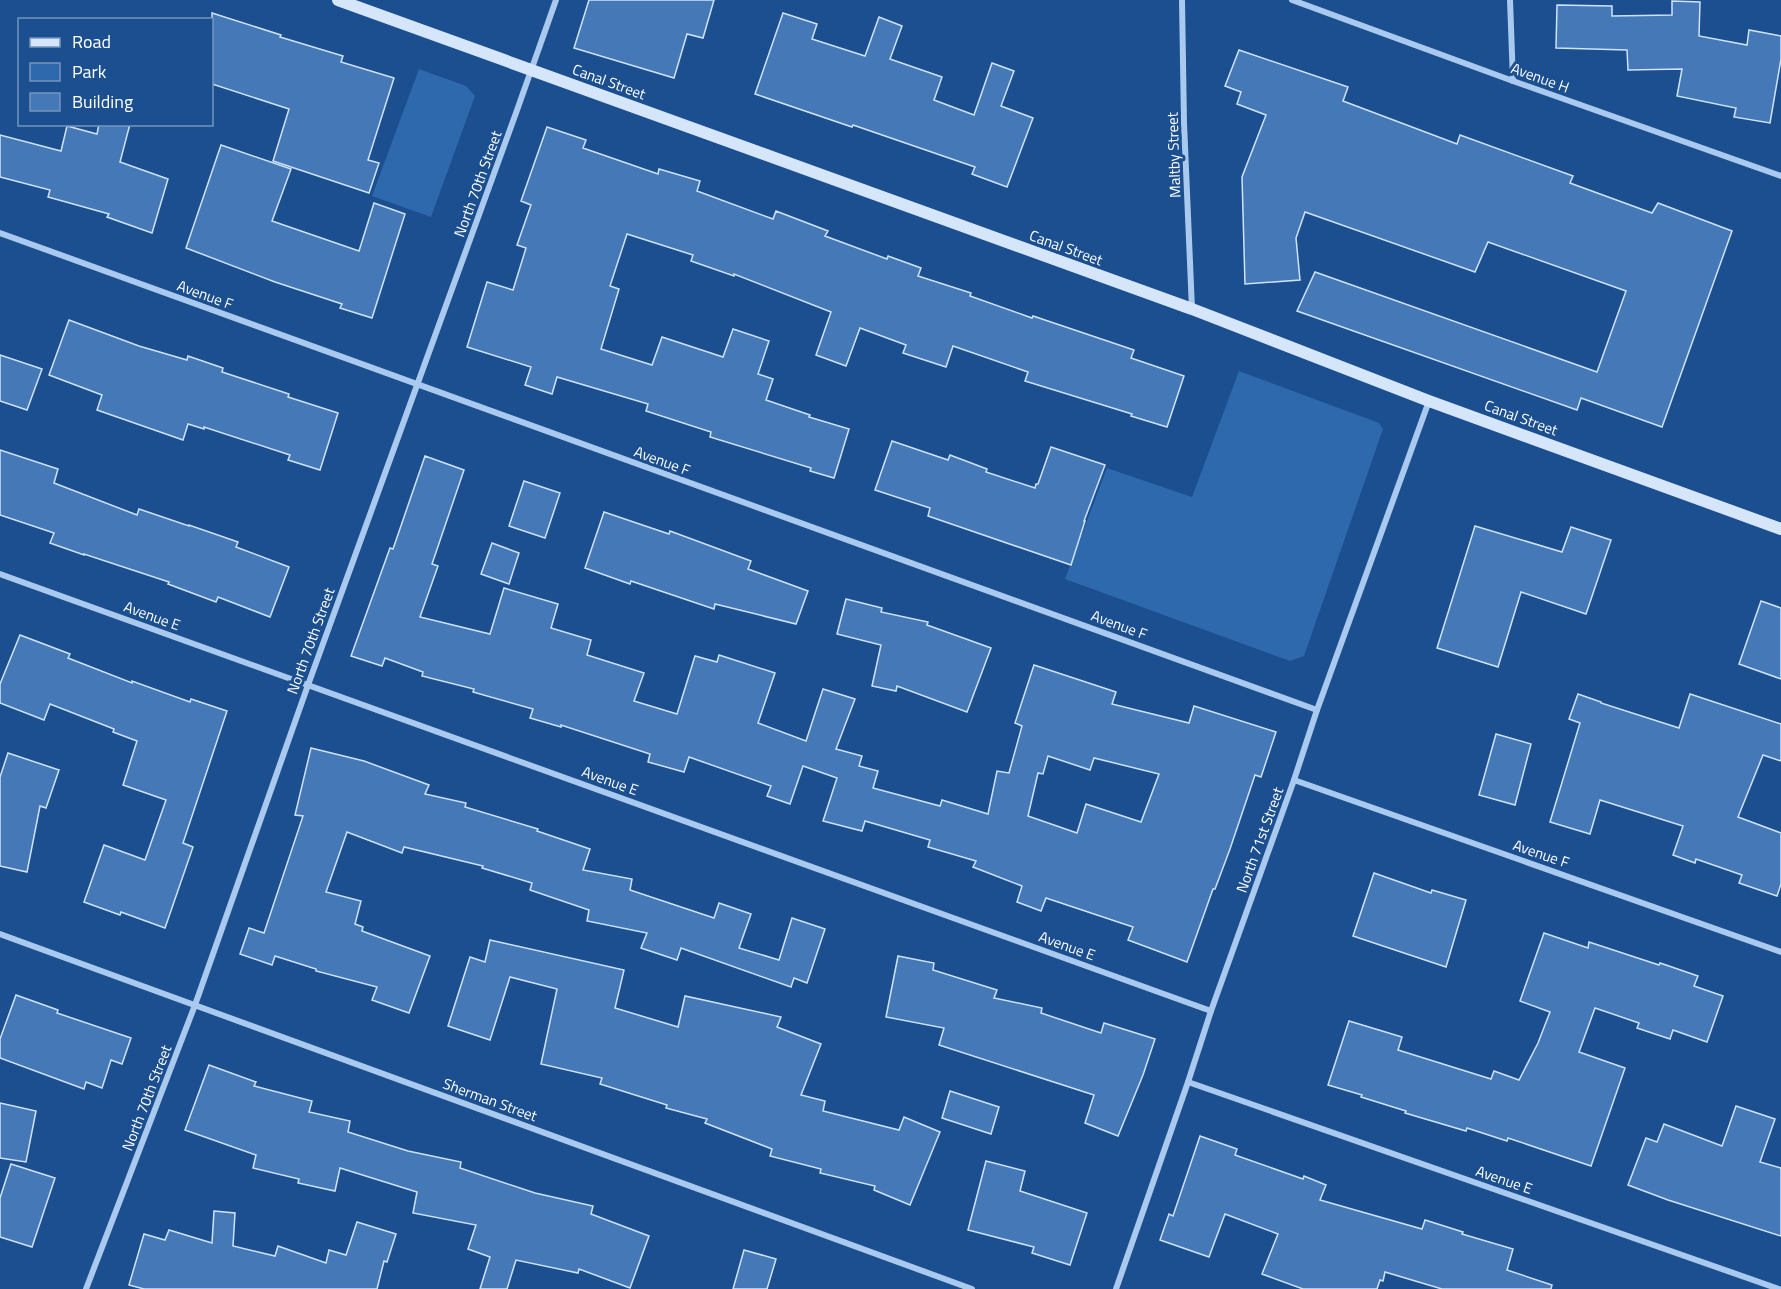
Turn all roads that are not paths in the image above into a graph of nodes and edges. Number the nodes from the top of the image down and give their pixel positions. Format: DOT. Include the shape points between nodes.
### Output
graph roads {
  1 [pos="338,0"];
  2 [pos="556,0"];
  3 [pos="1182,0"];
  4 [pos="1292,0"];
  5 [pos="1510,0"];
  6 [pos="532,70"];
  7 [pos="1514,81"];
  8 [pos="1781,176"];
  9 [pos="0,232"];
  10 [pos="1192,309"];
  11 [pos="418,385"];
  12 [pos="1429,401"];
  13 [pos="1781,529"];
  14 [pos="0,574"];
  15 [pos="308,685"];
  16 [pos="1317,710"];
  17 [pos="1294,780"];
  18 [pos="0,934"];
  19 [pos="1781,952"];
  20 [pos="195,1005"];
  21 [pos="1211,1011"];
  22 [pos="1188,1082"];
  23 [pos="86,1289"];
  24 [pos="972,1289"];
  25 [pos="1116,1289"];
  26 [pos="1779,1289"];
  1 -- 6 [label="street, Canal Street"];
  2 -- 6 [label="street, North 70th Street"];
  3 -- 10 [label="street, Maltby Street"];
  4 -- 7 [label="street, Avenue H"];
  5 -- 7 [label="street"];
  6 -- 10 [label="street, Canal Street"];
  6 -- 11 [label="street, North 70th Street"];
  7 -- 8 [label="street, Avenue H"];
  9 -- 11 [label="street, Avenue F"];
  10 -- 12 [label="street, Canal Street"];
  11 -- 15 [label="street, North 70th Street"];
  11 -- 16 [label="street, Avenue F"];
  12 -- 13 [label="street, Canal Street"];
  12 -- 16 [label="street, North 71st Street"];
  14 -- 15 [label="street, Avenue E"];
  15 -- 20 [label="street, North 70th Street"];
  15 -- 21 [label="street, Avenue E"];
  16 -- 17 [label="street, North 71st Street"];
  17 -- 19 [label="street, Avenue F"];
  17 -- 21 [label="street, North 71st Street"];
  18 -- 20 [label="street, Sherman Street"];
  20 -- 23 [label="street, North 70th Street"];
  20 -- 24 [label="street, Sherman Street"];
  21 -- 22 [label="street, North 71st Street"];
  22 -- 25 [label="street, North 71st Street"];
  22 -- 26 [label="street, Avenue E"];
}
